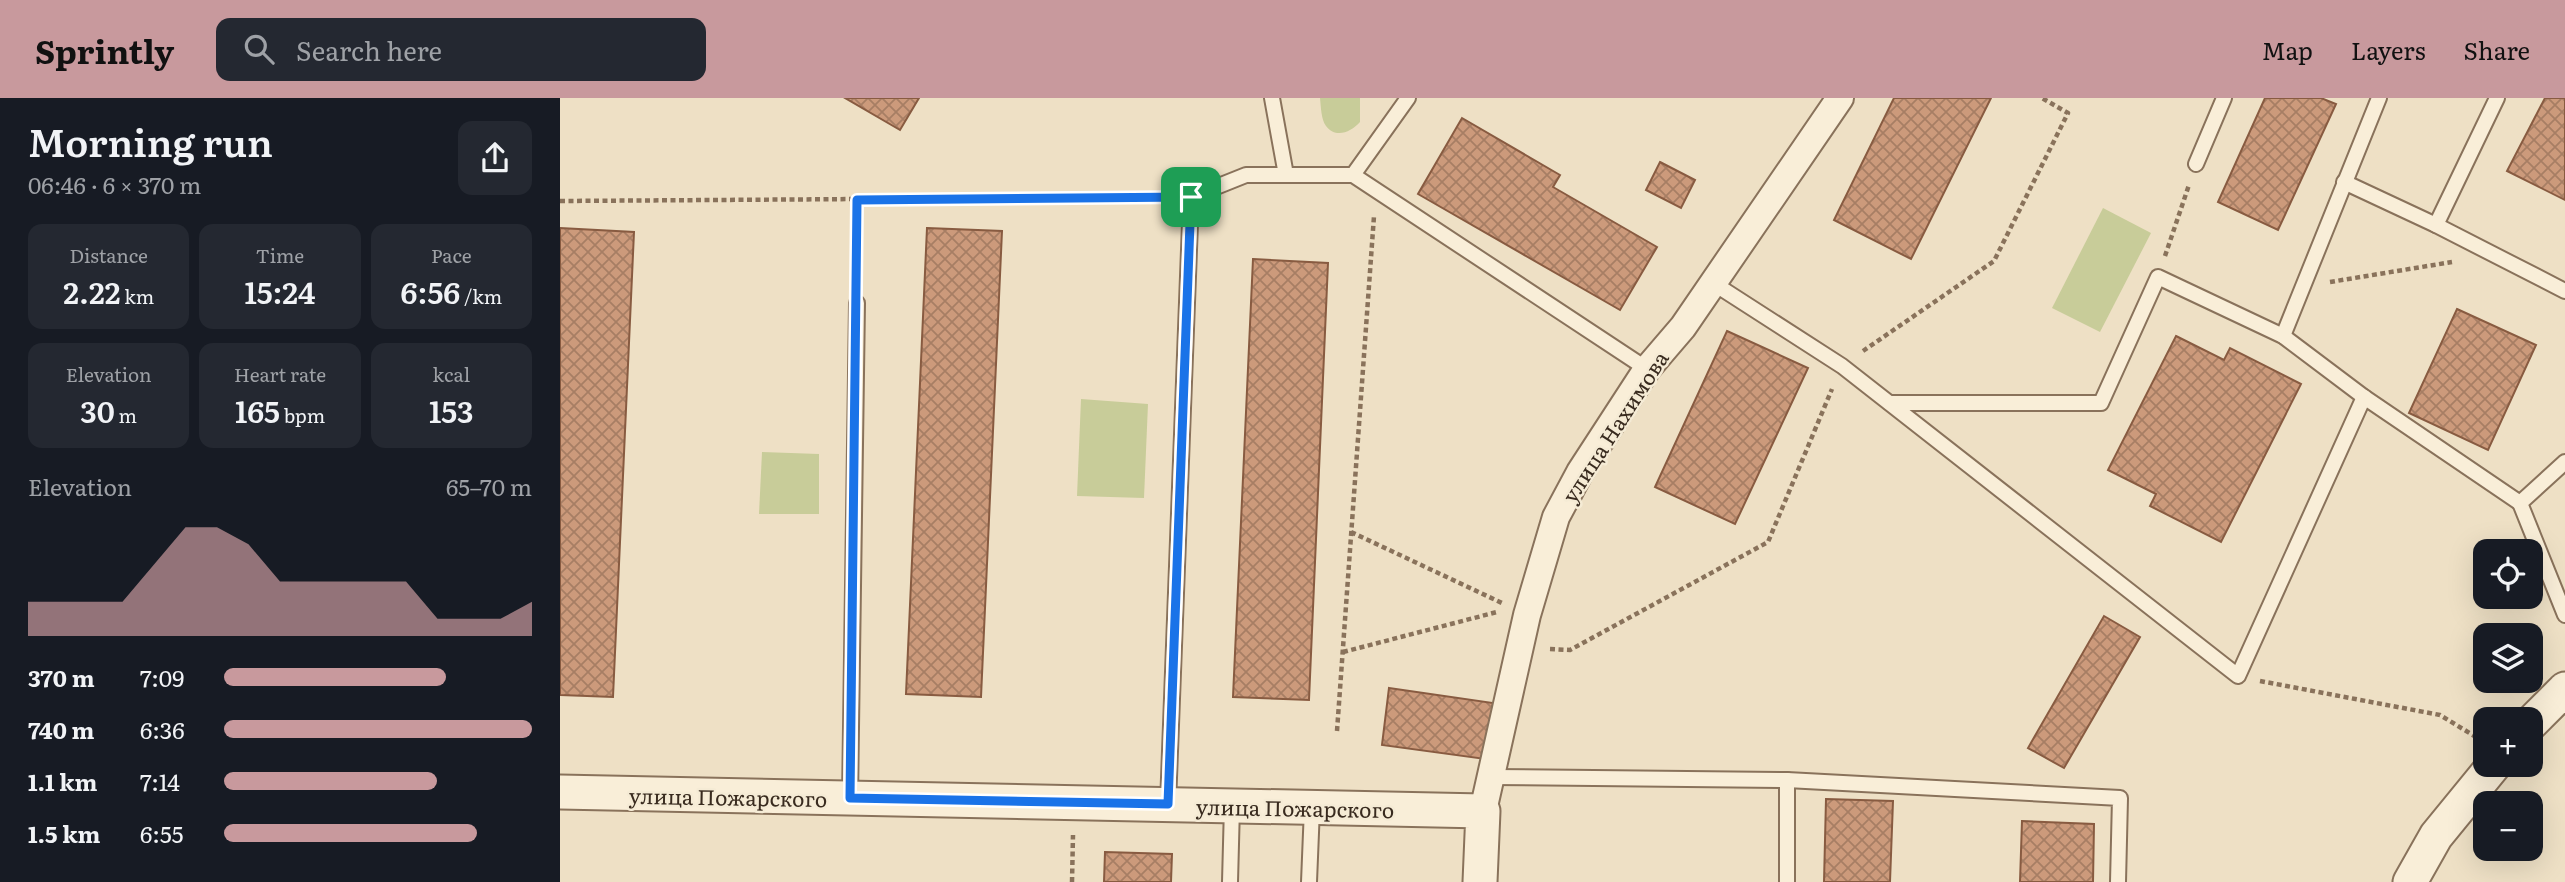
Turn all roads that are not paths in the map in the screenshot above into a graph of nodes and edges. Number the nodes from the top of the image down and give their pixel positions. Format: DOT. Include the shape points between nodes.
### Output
graph roads {
  1 [pos="1272,98"];
  2 [pos="1408,98"];
  3 [pos="1840,98"];
  4 [pos="2224,98"];
  5 [pos="2379,98"];
  6 [pos="2497,98"];
  7 [pos="2196,164"];
  8 [pos="1286,175"];
  9 [pos="1353,175"];
  10 [pos="2344,182"];
  11 [pos="2436,225"];
  12 [pos="1713,284"];
  13 [pos="2565,291"];
  14 [pos="857,303"];
  15 [pos="2283,336"];
  16 [pos="1647,369"];
  17 [pos="2364,397"];
  18 [pos="1890,403"];
  19 [pos="2565,462"];
  20 [pos="2521,503"];
  21 [pos="2565,615"];
  22 [pos="2565,689"];
  23 [pos="2543,711"];
  24 [pos="1490,777"];
  25 [pos="2474,777"];
  26 [pos="1787,780"];
  27 [pos="560,792"];
  28 [pos="850,798"];
  29 [pos="1168,804"];
  30 [pos="1232,806"];
  31 [pos="1312,807"];
  32 [pos="1483,811"];
  33 [pos="1230,882"];
  34 [pos="1309,882"];
  35 [pos="1480,882"];
  36 [pos="1787,882"];
  37 [pos="2118,882"];
  38 [pos="2410,882"];
  1 -- 8 [label="lane"];
  2 -- 9 [label="lane"];
  3 -- 12 [label="street, улица Нахимова"];
  4 -- 7 [label="lane"];
  5 -- 10 [label="lane"];
  6 -- 11 [label="lane"];
  8 -- 9 [label="lane"];
  8 -- 29 [label="lane" via="1246,175 1191,197"];
  9 -- 16 [label="lane"];
  10 -- 11 [label="lane"];
  10 -- 15 [label="lane"];
  11 -- 13 [label="lane"];
  12 -- 16 [label="street, улица Нахимова"];
  12 -- 18 [label="lane" via="1842,366"];
  14 -- 28 [label="lane"];
  15 -- 17 [label="lane"];
  15 -- 18 [label="lane" via="2158,277 2101,403"];
  16 -- 24 [label="street, улица Нахимова" via="1556,517 1527,615"];
  17 -- 18 [label="lane" via="2238,676"];
  17 -- 20 [label="lane"];
  19 -- 20 [label="lane"];
  20 -- 21 [label="lane"];
  22 -- 23 [label="street"];
  24 -- 26 [label="lane"];
  24 -- 32 [label="street, улица Нахимова"];
  25 -- 38 [label="street"];
  26 -- 36 [label="lane"];
  26 -- 37 [label="lane" via="2120,797"];
  27 -- 28 [label="street, улица Пожарского"];
  28 -- 29 [label="street, улица Пожарского"];
  29 -- 30 [label="street, улица Пожарского"];
  30 -- 31 [label="street, улица Пожарского"];
  30 -- 33 [label="lane"];
  31 -- 32 [label="street, улица Пожарского"];
  31 -- 34 [label="lane"];
  32 -- 35 [label="street, улица Нахимова"];
}
